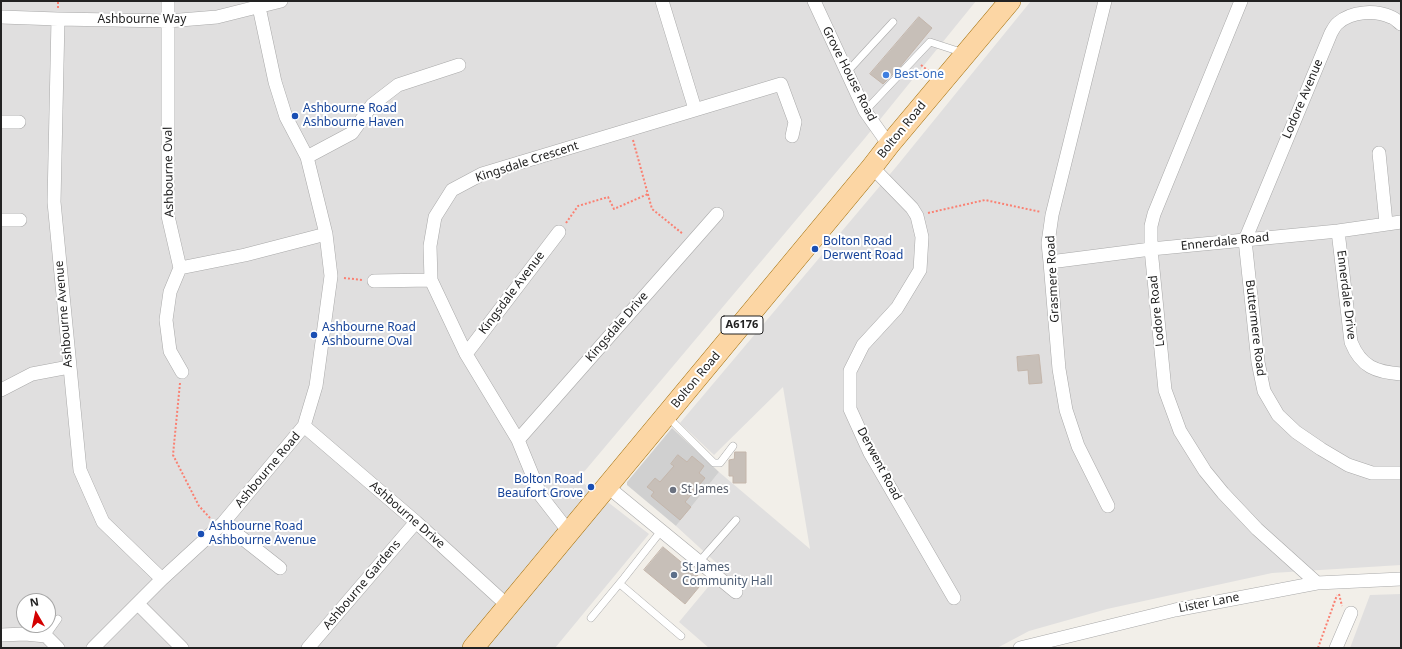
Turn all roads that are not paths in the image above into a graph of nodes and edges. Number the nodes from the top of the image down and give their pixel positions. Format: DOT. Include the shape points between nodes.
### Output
graph roads {
  1 [pos="168,1"];
  2 [pos="281,1"];
  3 [pos="662,1"];
  4 [pos="814,1"];
  5 [pos="1010,1"];
  6 [pos="1105,1"];
  7 [pos="1242,1"];
  8 [pos="259,7"];
  9 [pos="1,17"];
  10 [pos="58,19"];
  11 [pos="168,21"];
  12 [pos="893,22"];
  13 [pos="1401,24"];
  14 [pos="966,54"];
  15 [pos="459,65"];
  16 [pos="847,72"];
  17 [pos="696,109"];
  18 [pos="865,111"];
  19 [pos="1,122"];
  20 [pos="19,122"];
  21 [pos="792,136"];
  22 [pos="889,145"];
  23 [pos="1379,153"];
  24 [pos="307,157"];
  25 [pos="872,167"];
  26 [pos="717,214"];
  27 [pos="1,220"];
  28 [pos="20,220"];
  29 [pos="1401,222"];
  30 [pos="1386,224"];
  31 [pos="1338,231"];
  32 [pos="559,232"];
  33 [pos="326,234"];
  34 [pos="1245,240"];
  35 [pos="1151,249"];
  36 [pos="1050,262"];
  37 [pos="180,268"];
  38 [pos="431,280"];
  39 [pos="374,281"];
  40 [pos="466,354"];
  41 [pos="69,367"];
  42 [pos="182,372"];
  43 [pos="1401,374"];
  44 [pos="1,390"];
  45 [pos="666,416"];
  46 [pos="304,426"];
  47 [pos="518,440"];
  48 [pos="733,446"];
  49 [pos="1401,473"];
  50 [pos="608,487"];
  51 [pos="1108,506"];
  52 [pos="736,520"];
  53 [pos="416,522"];
  54 [pos="221,525"];
  55 [pos="661,531"];
  56 [pos="569,532"];
  57 [pos="699,562"];
  58 [pos="280,568"];
  59 [pos="162,579"];
  60 [pos="1401,579"];
  61 [pos="1317,583"];
  62 [pos="620,584"];
  63 [pos="736,592"];
  64 [pos="954,598"];
  65 [pos="138,604"];
  66 [pos="508,606"];
  67 [pos="1351,613"];
  68 [pos="591,618"];
  69 [pos="58,619"];
  70 [pos="1,635"];
  71 [pos="46,636"];
  72 [pos="681,636"];
  73 [pos="58,648"];
  74 [pos="93,648"];
  75 [pos="182,648"];
  76 [pos="308,648"];
  77 [pos="473,648"];
  78 [pos="1020,648"];
  79 [pos="1336,648"];
  1 -- 11 [label="street, Ashbourne Oval"];
  2 -- 8 [label="street, Ashbourne Way"];
  3 -- 17 [label="street"];
  4 -- 16 [label="street, Grove House Road"];
  5 -- 14 [label="main road, Bolton Road / A6176"];
  6 -- 36 [label="street, Grasmere Road" via="1052,215 1048,243"];
  7 -- 35 [label="street, Lodore Road" via="1154,214"];
  8 -- 11 [label="street, Ashbourne Way" via="217,18"];
  8 -- 24 [label="street, Ashbourne Road" via="275,82 286,117"];
  9 -- 10 [label="street, Ashbourne Way"];
  10 -- 11 [label="street, Ashbourne Way"];
  10 -- 41 [label="street, Ashbourne Avenue" via="54,202"];
  11 -- 37 [label="street, Ashbourne Oval" via="168,216"];
  12 -- 16 [label="lane"];
  13 -- 34 [label="street, Lodore Avenue" via="1393,17 1364,12 1350,16 1334,28"];
  14 -- 18 [label="lane" via="930,42"];
  14 -- 22 [label="main road, Bolton Road / A6176"];
  15 -- 24 [label="street" via="398,85 372,105 352,133"];
  16 -- 18 [label="street, Grove House Road"];
  17 -- 21 [label="street, Kingsdale Crescent" via="781,84 795,122"];
  17 -- 38 [label="street, Kingsdale Crescent" via="482,174 452,190 435,217 430,246"];
  18 -- 22 [label="street, Grove House Road"];
  19 -- 20 [label="street"];
  22 -- 25 [label="main road, Bolton Road / A6176"];
  23 -- 30 [label="street"];
  24 -- 33 [label="street, Ashbourne Road"];
  25 -- 45 [label="main road, Bolton Road / A6176"];
  25 -- 64 [label="street, Derwent Road" via="918,216 922,237 920,270 897,308 863,345 850,371 850,409 870,453"];
  26 -- 47 [label="street, Kingsdale Drive"];
  27 -- 28 [label="street"];
  29 -- 30 [label="street, Ennerdale Road"];
  30 -- 31 [label="street, Ennerdale Road"];
  31 -- 34 [label="street, Ennerdale Road"];
  31 -- 43 [label="street, Ennerdale Drive" via="1351,342 1356,354 1373,369"];
  32 -- 40 [label="street, Kingsdale Avenue"];
  33 -- 37 [label="street" via="245,255"];
  33 -- 46 [label="street, Ashbourne Road" via="331,276 316,386"];
  34 -- 35 [label="street, Ennerdale Road"];
  34 -- 49 [label="street, Buttermere Road" via="1258,362 1264,391 1278,414 1296,432 1348,465 1372,473"];
  35 -- 36 [label="street, Ennerdale Road"];
  35 -- 61 [label="street, Lodore Road" via="1165,390 1180,431 1205,472 1223,493 1257,529"];
  36 -- 51 [label="street, Grasmere Road" via="1059,369 1066,410 1078,446"];
  37 -- 42 [label="street" via="170,292 166,320 170,351"];
  38 -- 39 [label="street"];
  38 -- 40 [label="street, Kingsdale Crescent"];
  40 -- 47 [label="street, Kingsdale Crescent"];
  41 -- 44 [label="street" via="32,374"];
  41 -- 59 [label="street, Ashbourne Avenue" via="80,470 103,522"];
  45 -- 48 [label="lane" via="714,463 720,463"];
  45 -- 50 [label="main road, Bolton Road / A6176"];
  46 -- 53 [label="street, Ashbourne Drive"];
  46 -- 54 [label="street, Ashbourne Road"];
  47 -- 56 [label="street, Kingsdale Crescent" via="541,496"];
  50 -- 55 [label="street"];
  50 -- 56 [label="main road, Bolton Road / A6176"];
  52 -- 57 [label="lane"];
  53 -- 66 [label="street, Ashbourne Drive"];
  53 -- 76 [label="street, Ashbourne Gardens"];
  54 -- 58 [label="street"];
  54 -- 59 [label="street, Ashbourne Road"];
  55 -- 57 [label="street"];
  55 -- 62 [label="lane"];
  56 -- 66 [label="main road, Bolton Road / A6176"];
  57 -- 63 [label="street"];
  59 -- 65 [label="street, Ashbourne Road"];
  60 -- 61 [label="street, Lister Lane"];
  61 -- 78 [label="street, Lister Lane" via="1175,610"];
  62 -- 68 [label="lane"];
  62 -- 72 [label="lane"];
  65 -- 74 [label="street, Ashbourne Road"];
  65 -- 75 [label="street"];
  66 -- 77 [label="main road, Bolton Road / A6176"];
  67 -- 79 [label="street"];
  69 -- 71 [label="lane"];
  70 -- 71 [label="street"];
  71 -- 73 [label="street"];
}
